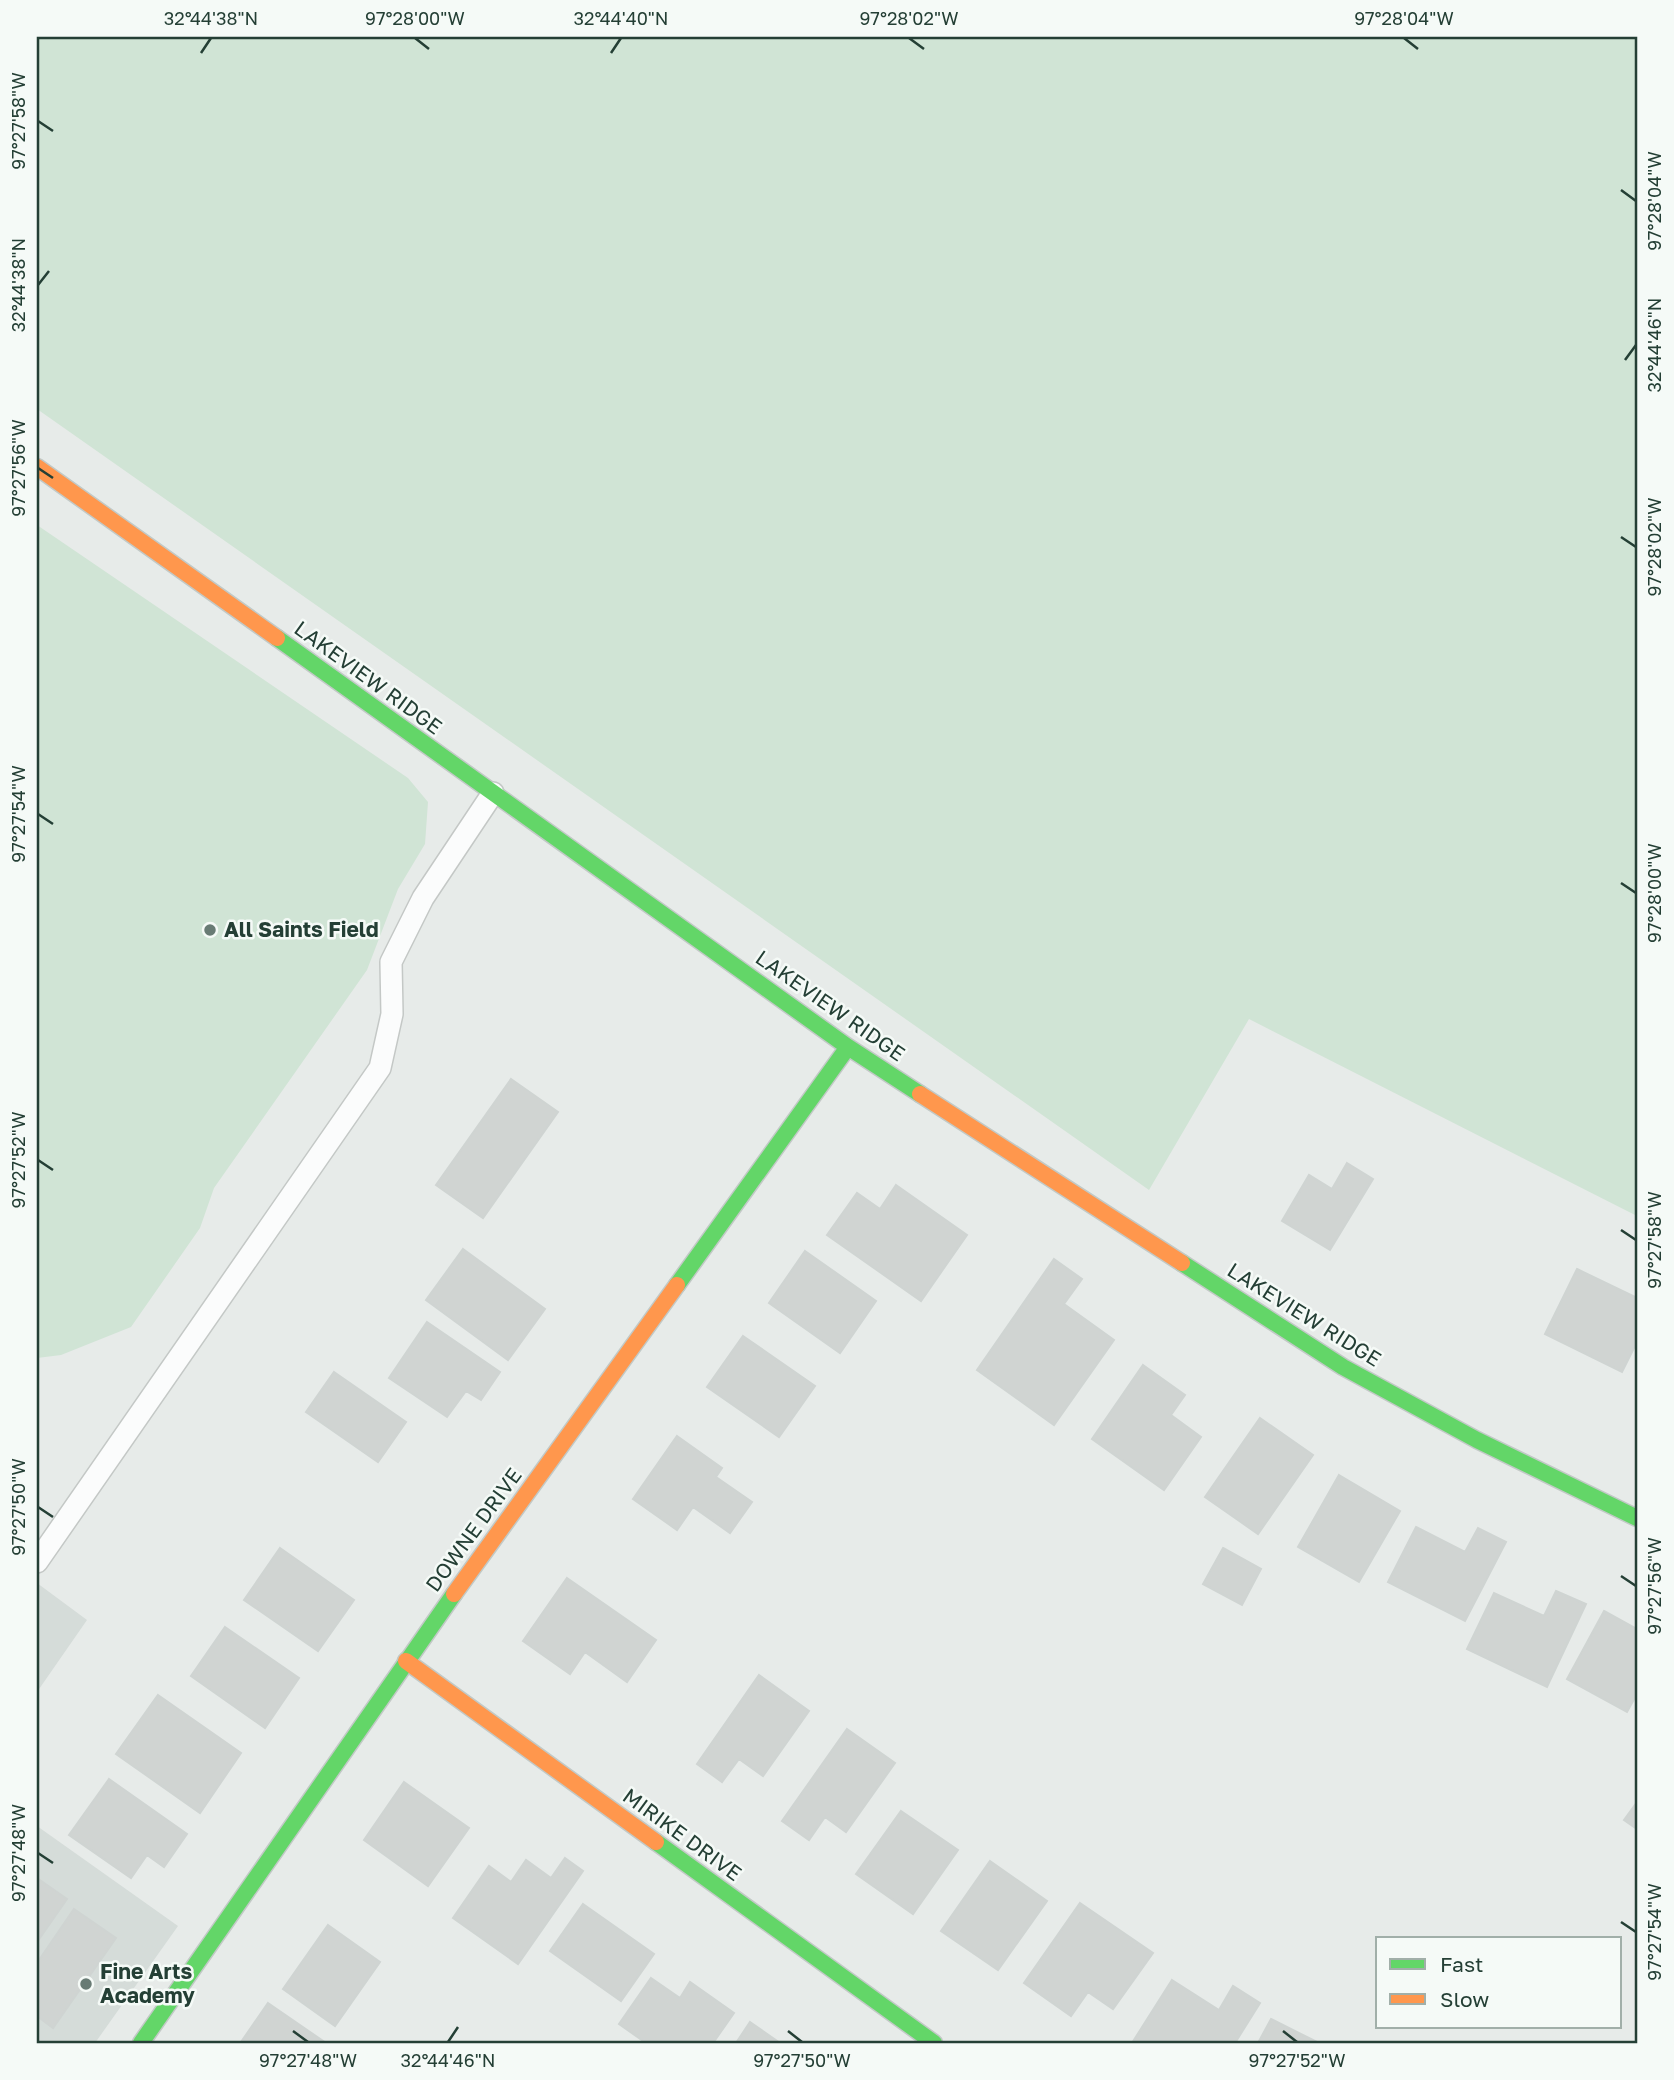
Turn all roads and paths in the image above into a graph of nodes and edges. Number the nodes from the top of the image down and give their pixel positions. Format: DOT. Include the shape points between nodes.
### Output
graph roads {
  1 [pos="37,467"];
  2 [pos="493,793"];
  3 [pos="848,1047"];
  4 [pos="1637,1518"];
  5 [pos="37,1562"];
  6 [pos="406,1661"];
  7 [pos="141,2043"];
  8 [pos="934,2043"];
  1 -- 2 [label="street, LAKEVIEW RIDGE"];
  2 -- 3 [label="street, LAKEVIEW RIDGE"];
  2 -- 5 [label="lane" via="423,898 391,962 392,1014 380,1068"];
  3 -- 4 [label="street, LAKEVIEW RIDGE" via="1343,1367 1477,1440"];
  3 -- 6 [label="street, DOWNE DRIVE"];
  6 -- 7 [label="street, DOWNE DRIVE"];
  6 -- 8 [label="street, MIRIKE DRIVE"];
}
